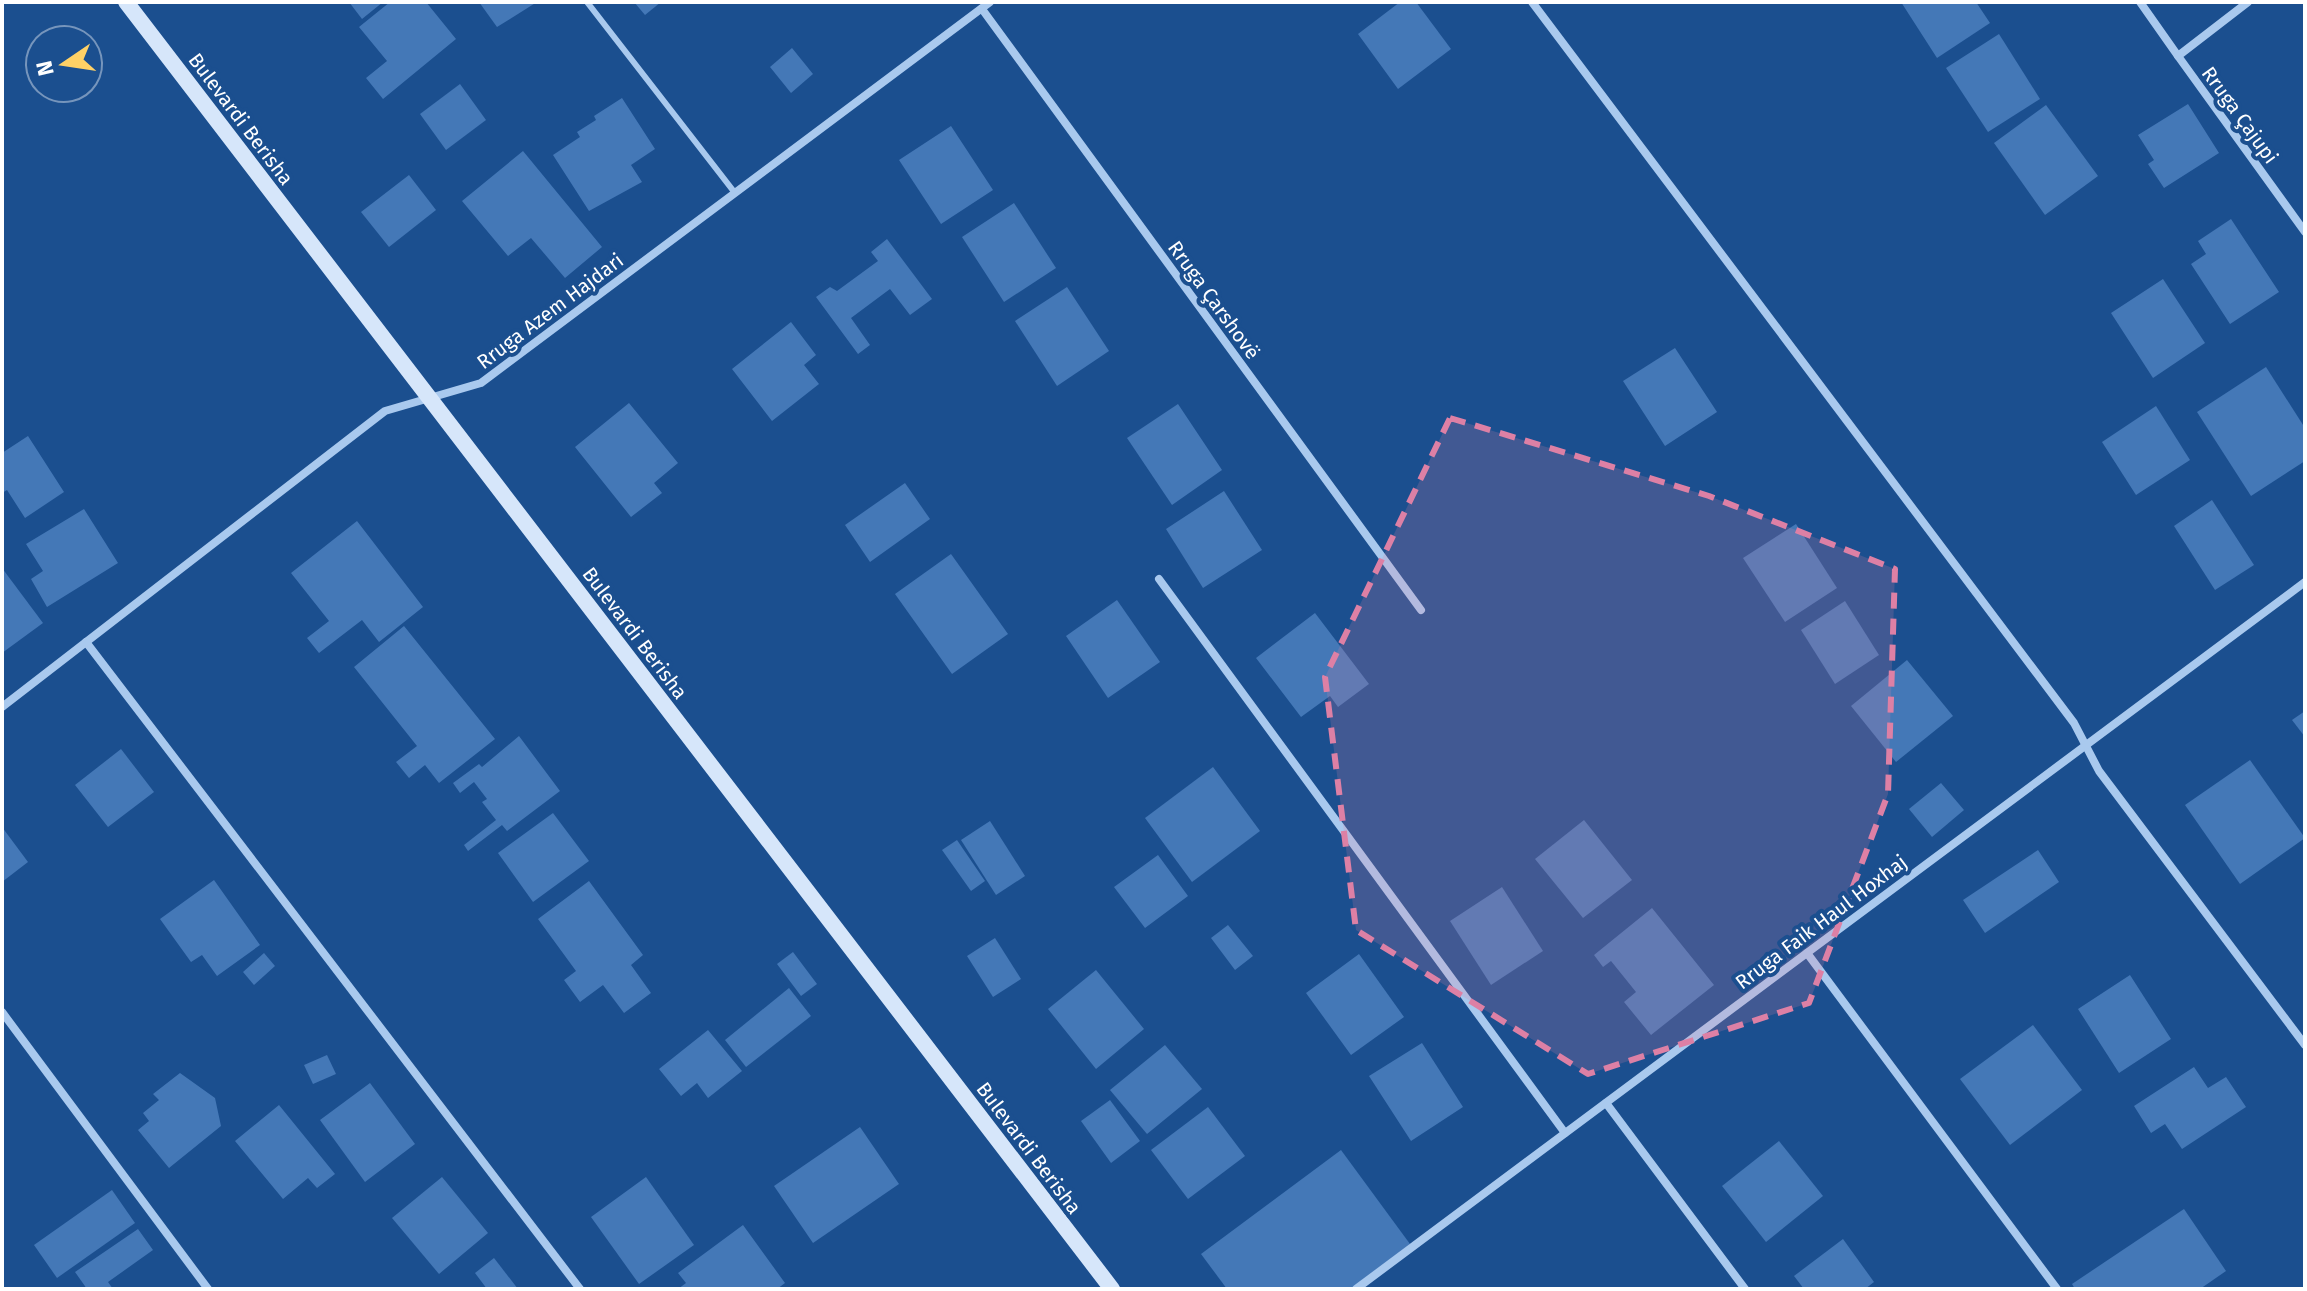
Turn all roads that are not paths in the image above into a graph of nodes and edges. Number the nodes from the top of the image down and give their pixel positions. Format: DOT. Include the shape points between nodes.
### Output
graph roads {
  1 [pos="126,2"];
  2 [pos="587,2"];
  3 [pos="990,2"];
  4 [pos="1532,2"];
  5 [pos="2140,2"];
  6 [pos="2248,2"];
  7 [pos="982,9"];
  8 [pos="2178,56"];
  9 [pos="735,193"];
  10 [pos="2305,232"];
  11 [pos="429,398"];
  12 [pos="1159,579"];
  13 [pos="2305,582"];
  14 [pos="1421,610"];
  15 [pos="86,642"];
  16 [pos="2,707"];
  17 [pos="2085,746"];
  18 [pos="1807,953"];
  19 [pos="2,1012"];
  20 [pos="2305,1045"];
  21 [pos="1606,1103"];
  22 [pos="1565,1133"];
  23 [pos="208,1289"];
  24 [pos="580,1289"];
  25 [pos="1112,1289"];
  26 [pos="1356,1289"];
  27 [pos="1745,1289"];
  28 [pos="2057,1289"];
  1 -- 11 [label="main road, Bulevardi Berisha"];
  2 -- 9 [label="lane"];
  3 -- 7 [label="street, Rruga Azem Hajdari"];
  4 -- 17 [label="street" via="2074,723"];
  5 -- 8 [label="street, Rruga Çajupi"];
  6 -- 8 [label="street, Rruga Çajupi"];
  7 -- 9 [label="street, Rruga Azem Hajdari"];
  7 -- 14 [label="street, Rruga Çarshovë"];
  8 -- 10 [label="street, Rruga Çajupi"];
  9 -- 11 [label="street, Rruga Azem Hajdari" via="481,383"];
  11 -- 15 [label="street, Rruga Azem Hajdari" via="385,411"];
  11 -- 25 [label="main road, Bulevardi Berisha"];
  12 -- 22 [label="street"];
  13 -- 17 [label="street, Rruga Faik Haul Hoxhaj"];
  15 -- 16 [label="street, Rruga Azem Hajdari"];
  15 -- 24 [label="street"];
  17 -- 18 [label="street, Rruga Faik Haul Hoxhaj"];
  17 -- 20 [label="street"];
  18 -- 21 [label="street, Rruga Faik Haul Hoxhaj"];
  18 -- 28 [label="street"];
  19 -- 23 [label="street"];
  21 -- 22 [label="street, Rruga Faik Haul Hoxhaj"];
  21 -- 27 [label="street"];
  22 -- 26 [label="street, Rruga Faik Haul Hoxhaj"];
}
